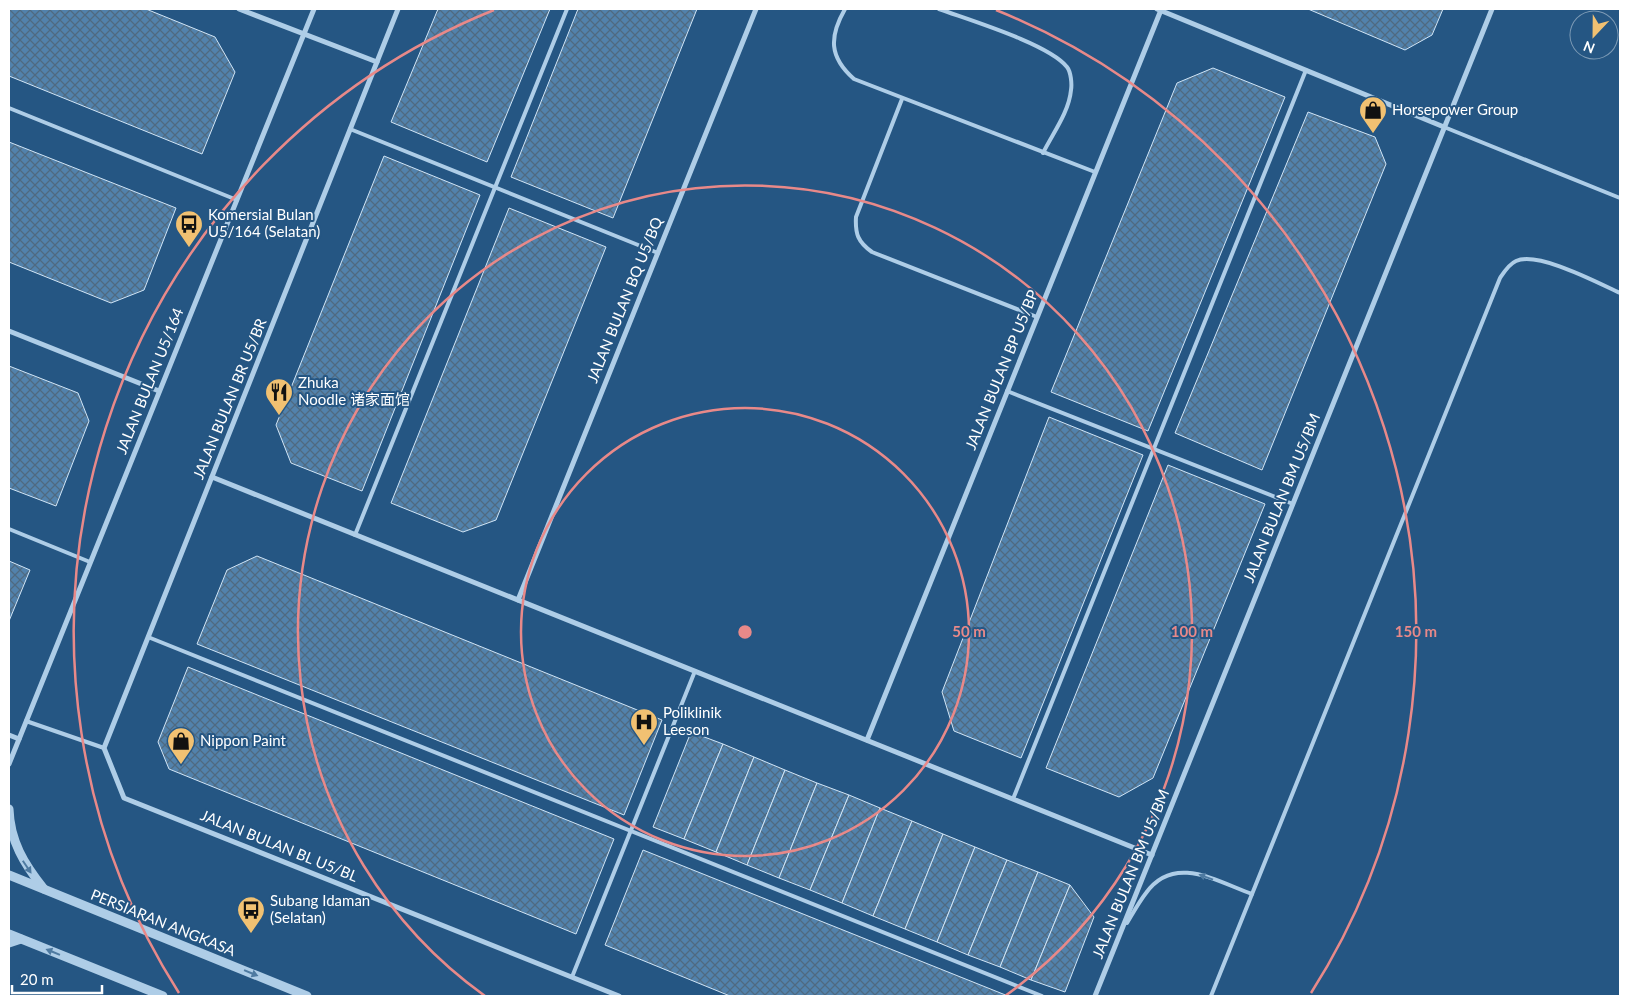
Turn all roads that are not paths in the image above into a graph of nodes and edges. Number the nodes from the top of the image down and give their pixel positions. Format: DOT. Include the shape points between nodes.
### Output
graph roads {
  1 [pos="239,9"];
  2 [pos="314,9"];
  3 [pos="398,9"];
  4 [pos="567,9"];
  5 [pos="756,9"];
  6 [pos="845,9"];
  7 [pos="939,9"];
  8 [pos="1159,9"];
  9 [pos="1492,9"];
  10 [pos="304,35"];
  11 [pos="377,62"];
  12 [pos="1306,70"];
  13 [pos="902,99"];
  14 [pos="9,108"];
  15 [pos="1444,127"];
  16 [pos="350,129"];
  17 [pos="1043,153"];
  18 [pos="1095,172"];
  19 [pos="495,188"];
  20 [pos="1620,198"];
  21 [pos="237,200"];
  22 [pos="658,253"];
  23 [pos="1620,292"];
  24 [pos="1037,317"];
  25 [pos="9,330"];
  26 [pos="159,391"];
  27 [pos="1007,391"];
  28 [pos="1154,449"];
  29 [pos="212,477"];
  30 [pos="1293,504"];
  31 [pos="9,529"];
  32 [pos="356,535"];
  33 [pos="90,562"];
  34 [pos="518,600"];
  35 [pos="148,637"];
  36 [pos="695,671"];
  37 [pos="26,721"];
  38 [pos="9,735"];
  39 [pos="19,739"];
  40 [pos="867,740"];
  41 [pos="104,748"];
  42 [pos="9,764"];
  43 [pos="1013,799"];
  44 [pos="9,809"];
  45 [pos="631,831"];
  46 [pos="1152,855"];
  47 [pos="9,875"];
  48 [pos="44,889"];
  49 [pos="1252,894"];
  50 [pos="1122,931"];
  51 [pos="9,934"];
  52 [pos="21,939"];
  53 [pos="9,943"];
  54 [pos="572,977"];
  55 [pos="163,996"];
  56 [pos="307,996"];
  57 [pos="619,996"];
  58 [pos="1042,996"];
  59 [pos="1095,996"];
  60 [pos="1211,996"];
  1 -- 10 [label="street"];
  2 -- 10 [label="street, JALAN BULAN U5/164"];
  3 -- 11 [label="street, JALAN BULAN BR U5/BR"];
  4 -- 19 [label="lane"];
  5 -- 22 [label="street, JALAN BULAN BQ U5/BQ"];
  6 -- 13 [label="lane" via="836,24 832,43 841,68 854,79"];
  7 -- 17 [label="lane" via="1055,55 1069,69 1071,89 1068,106"];
  8 -- 12 [label="street"];
  8 -- 18 [label="street, JALAN BULAN BP U5/BP"];
  9 -- 15 [label="street, JALAN BULAN BM U5/BM"];
  10 -- 11 [label="street"];
  10 -- 21 [label="street, JALAN BULAN U5/164"];
  11 -- 16 [label="street, JALAN BULAN BR U5/BR"];
  12 -- 15 [label="street"];
  12 -- 28 [label="lane"];
  13 -- 17 [label="lane"];
  13 -- 24 [label="lane" via="856,217 855,231 861,244 872,252"];
  14 -- 21 [label="lane"];
  15 -- 20 [label="lane"];
  15 -- 30 [label="street, JALAN BULAN BM U5/BM"];
  16 -- 19 [label="lane"];
  16 -- 29 [label="street, JALAN BULAN BR U5/BR"];
  17 -- 18 [label="lane"];
  18 -- 24 [label="street, JALAN BULAN BP U5/BP"];
  19 -- 22 [label="lane"];
  19 -- 32 [label="lane"];
  21 -- 26 [label="street, JALAN BULAN U5/164"];
  22 -- 34 [label="street, JALAN BULAN BQ U5/BQ"];
  23 -- 49 [label="lane" via="1542,261 1523,259 1514,262 1500,278"];
  24 -- 27 [label="street, JALAN BULAN BP U5/BP"];
  25 -- 26 [label="street"];
  26 -- 33 [label="street, JALAN BULAN U5/164"];
  27 -- 28 [label="lane"];
  27 -- 40 [label="street, JALAN BULAN BP U5/BP"];
  28 -- 30 [label="lane"];
  28 -- 43 [label="lane"];
  29 -- 32 [label="street"];
  29 -- 35 [label="street, JALAN BULAN BR U5/BR"];
  30 -- 46 [label="street, JALAN BULAN BM U5/BM"];
  31 -- 33 [label="lane"];
  32 -- 34 [label="street"];
  33 -- 37 [label="street, JALAN BULAN U5/164"];
  34 -- 36 [label="street"];
  35 -- 41 [label="street, JALAN BULAN BR U5/BR"];
  35 -- 45 [label="lane"];
  36 -- 40 [label="street"];
  36 -- 45 [label="lane"];
  37 -- 39 [label="street, JALAN BULAN U5/164"];
  37 -- 41 [label="lane"];
  38 -- 39 [label="street"];
  39 -- 42 [label="street, JALAN BULAN U5/164"];
  40 -- 43 [label="street"];
  41 -- 54 [label="street, JALAN BULAN BL U5/BL" via="124,798"];
  43 -- 46 [label="street"];
  44 -- 48 [label="street, one-way" via="10,826 24,864"];
  45 -- 54 [label="lane"];
  45 -- 58 [label="lane"];
  46 -- 50 [label="street, JALAN BULAN BM U5/BM"];
  47 -- 48 [label="street, PERSIARAN ANGKASA"];
  48 -- 56 [label="street, PERSIARAN ANGKASA, one-way"];
  49 -- 50 [label="lane, one-way" via="1190,872 1176,871 1147,891"];
  49 -- 60 [label="lane"];
  50 -- 59 [label="street, JALAN BULAN BM U5/BM"];
  51 -- 52 [label="street"];
  52 -- 53 [label="street"];
  55 -- 52 [label="street, one-way"];
  54 -- 57 [label="street, JALAN BULAN BL U5/BL"];
}
